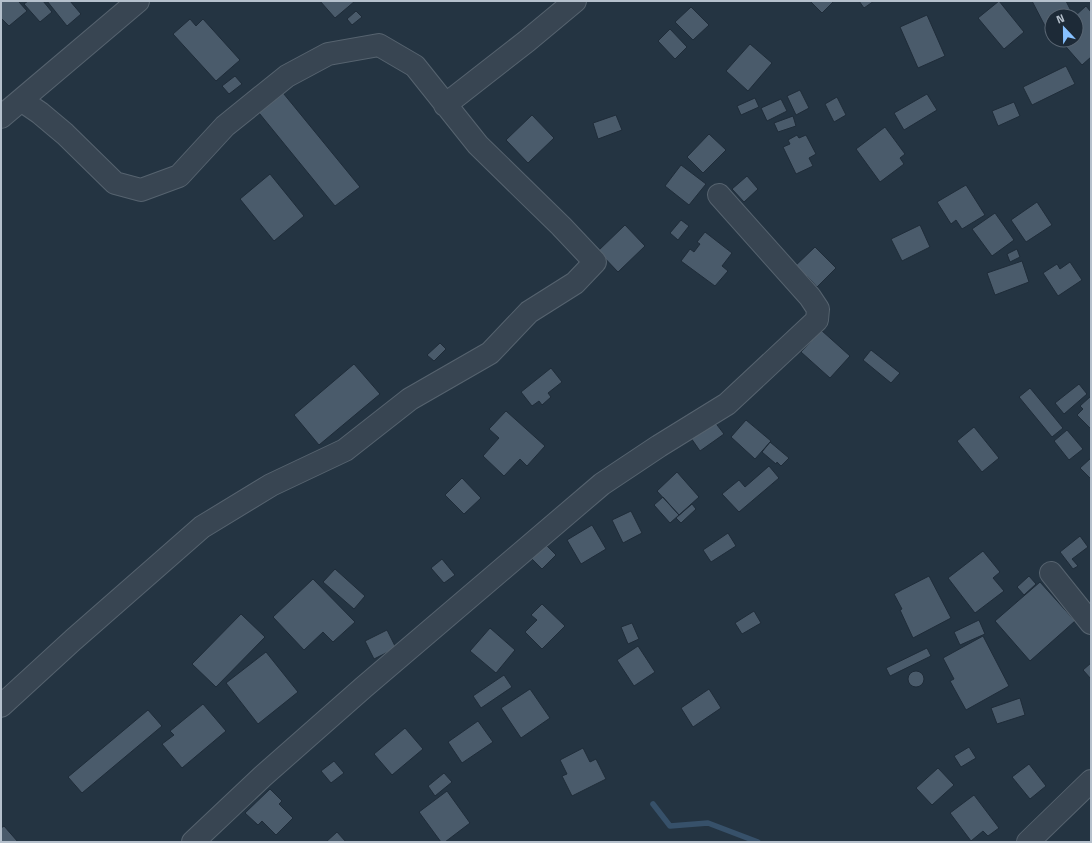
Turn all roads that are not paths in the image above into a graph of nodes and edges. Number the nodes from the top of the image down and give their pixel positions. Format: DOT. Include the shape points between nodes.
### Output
graph roads {
  1 [pos="138,1"];
  2 [pos="575,1"];
  3 [pos="20,100"];
  4 [pos="445,105"];
  5 [pos="1,117"];
  6 [pos="719,195"];
  7 [pos="1051,574"];
  8 [pos="1091,623"];
  9 [pos="1,706"];
  10 [pos="1091,781"];
  11 [pos="193,842"];
  12 [pos="1028,842"];
  1 -- 3 [label="street"];
  2 -- 4 [label="street"];
  3 -- 4 [label="street" via="65,134 115,183 142,190 179,176 231,121 287,76 328,54 379,45 415,66"];
  3 -- 5 [label="street"];
  4 -- 9 [label="street" via="478,146 595,262 576,283 529,312 490,353 410,399 345,450 271,485 202,527"];
  6 -- 11 [label="street" via="810,297 818,309 817,320 727,404 602,484 364,687"];
  7 -- 8 [label="street"];
  10 -- 12 [label="street"];
}
